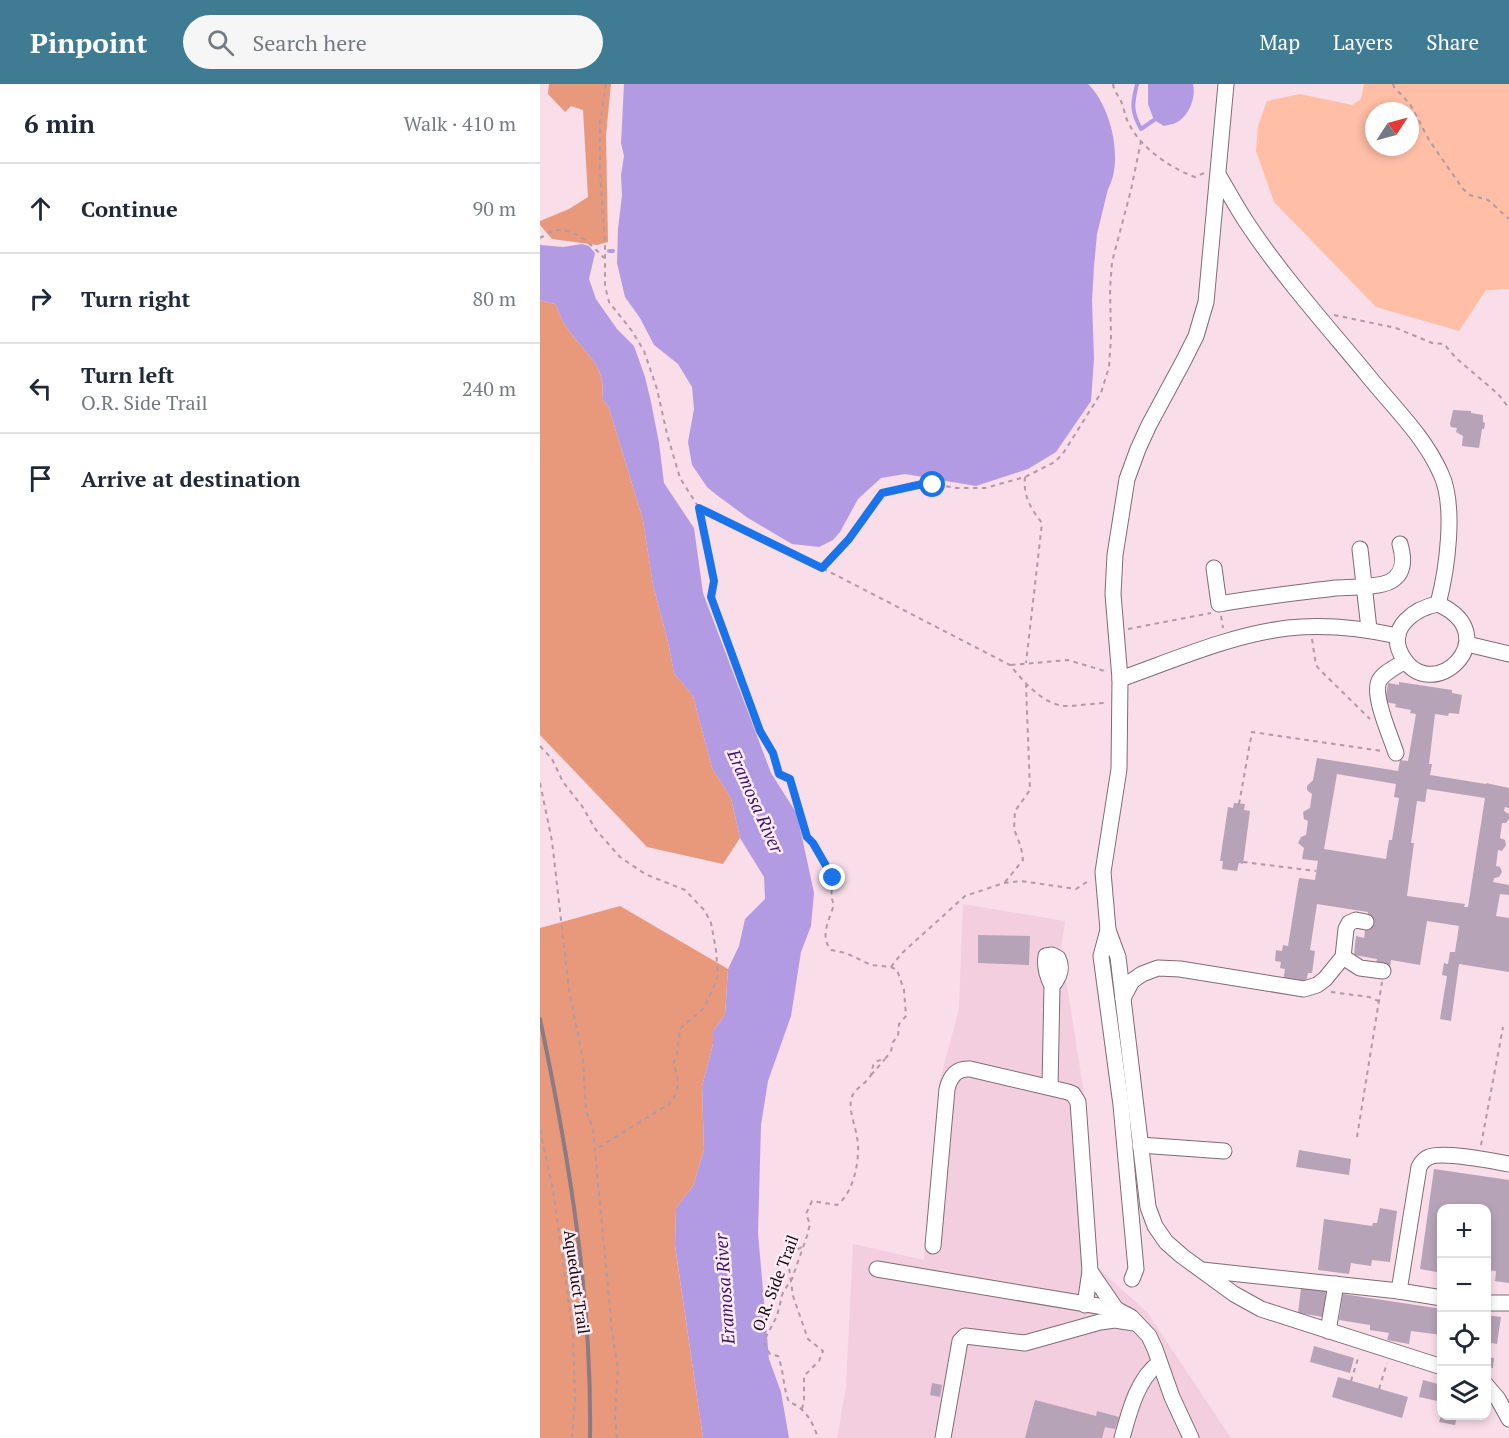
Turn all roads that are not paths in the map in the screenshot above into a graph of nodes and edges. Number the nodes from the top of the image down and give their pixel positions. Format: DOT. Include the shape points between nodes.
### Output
graph roads {
  1 [pos="1226,84"];
  2 [pos="1220,170"];
  3 [pos="1400,544"];
  4 [pos="1360,549"];
  5 [pos="1214,568"];
  6 [pos="1364,586"];
  7 [pos="1438,604"];
  8 [pos="1369,629"];
  9 [pos="1398,636"];
  10 [pos="1467,644"];
  11 [pos="1509,654"];
  12 [pos="1405,661"];
  13 [pos="1120,676"];
  14 [pos="1396,753"];
  15 [pos="1366,922"];
  16 [pos="1108,930"];
  17 [pos="1343,957"];
  18 [pos="1383,974"];
  19 [pos="1052,986"];
  20 [pos="1123,998"];
  21 [pos="1050,1088"];
  22 [pos="1140,1145"];
  23 [pos="1224,1151"];
  24 [pos="1509,1164"];
  25 [pos="933,1246"];
  26 [pos="877,1269"];
  27 [pos="1202,1270"];
  28 [pos="1090,1271"];
  29 [pos="1132,1279"];
  30 [pos="1336,1284"];
  31 [pos="1399,1291"];
  32 [pos="1437,1297"];
  33 [pos="1491,1303"];
  34 [pos="1509,1303"];
  35 [pos="1085,1305"];
  36 [pos="1116,1309"];
  37 [pos="1140,1325"];
  38 [pos="1328,1331"];
  39 [pos="1159,1362"];
  40 [pos="1439,1366"];
  41 [pos="1491,1391"];
  42 [pos="1509,1419"];
  43 [pos="943,1438"];
  44 [pos="1122,1438"];
  45 [pos="1191,1438"];
  1 -- 2 [label="lane"];
  2 -- 7 [label="lane" via="1249,227 1422,441 1442,475 1450,518"];
  2 -- 13 [label="lane" via="1206,302 1196,336 1149,424 1127,479 1113,594"];
  3 -- 6 [label="lane" via="1404,558 1400,574 1389,582"];
  4 -- 6 [label="lane"];
  5 -- 6 [label="lane" via="1219,604"];
  6 -- 8 [label="lane"];
  7 -- 9 [label="lane" via="1412,614 1402,624"];
  7 -- 10 [label="lane" via="1462,620"];
  8 -- 9 [label="lane"];
  8 -- 13 [label="lane" via="1288,628 1226,642"];
  9 -- 12 [label="lane" via="1399,651"];
  10 -- 11 [label="lane"];
  10 -- 12 [label="lane" via="1453,668 1442,673 1414,670"];
  12 -- 14 [label="lane" via="1383,676 1377,691"];
  13 -- 16 [label="lane" via="1119,769 1103,872"];
  15 -- 17 [label="lane" via="1349,923"];
  16 -- 20 [label="lane" via="1117,951"];
  16 -- 29 [label="lane" via="1101,956 1123,1128 1136,1269"];
  17 -- 18 [label="lane" via="1360,968"];
  17 -- 20 [label="lane" via="1317,986 1304,989 1158,968 1132,981"];
  19 -- 21 [label="lane"];
  20 -- 22 [label="lane"];
  21 -- 25 [label="lane" via="970,1069 958,1070 950,1078"];
  21 -- 28 [label="lane" via="1073,1094 1078,1102"];
  22 -- 23 [label="lane"];
  22 -- 27 [label="lane" via="1148,1206 1155,1226 1182,1257"];
  24 -- 31 [label="lane" via="1443,1155 1424,1160 1419,1167"];
  26 -- 35 [label="lane"];
  27 -- 30 [label="lane"];
  27 -- 38 [label="lane" via="1261,1309"];
  28 -- 35 [label="lane"];
  28 -- 36 [label="lane"];
  30 -- 31 [label="lane"];
  30 -- 38 [label="lane"];
  31 -- 32 [label="lane"];
  33 -- 34 [label="lane"];
  35 -- 36 [label="lane"];
  36 -- 37 [label="lane"];
  37 -- 39 [label="lane"];
  37 -- 43 [label="lane" via="1115,1320 1100,1322 1025,1343 965,1336 958,1349"];
  38 -- 40 [label="lane"];
  39 -- 44 [label="lane" via="1145,1377"];
  39 -- 45 [label="lane"];
  41 -- 42 [label="lane"];
}
